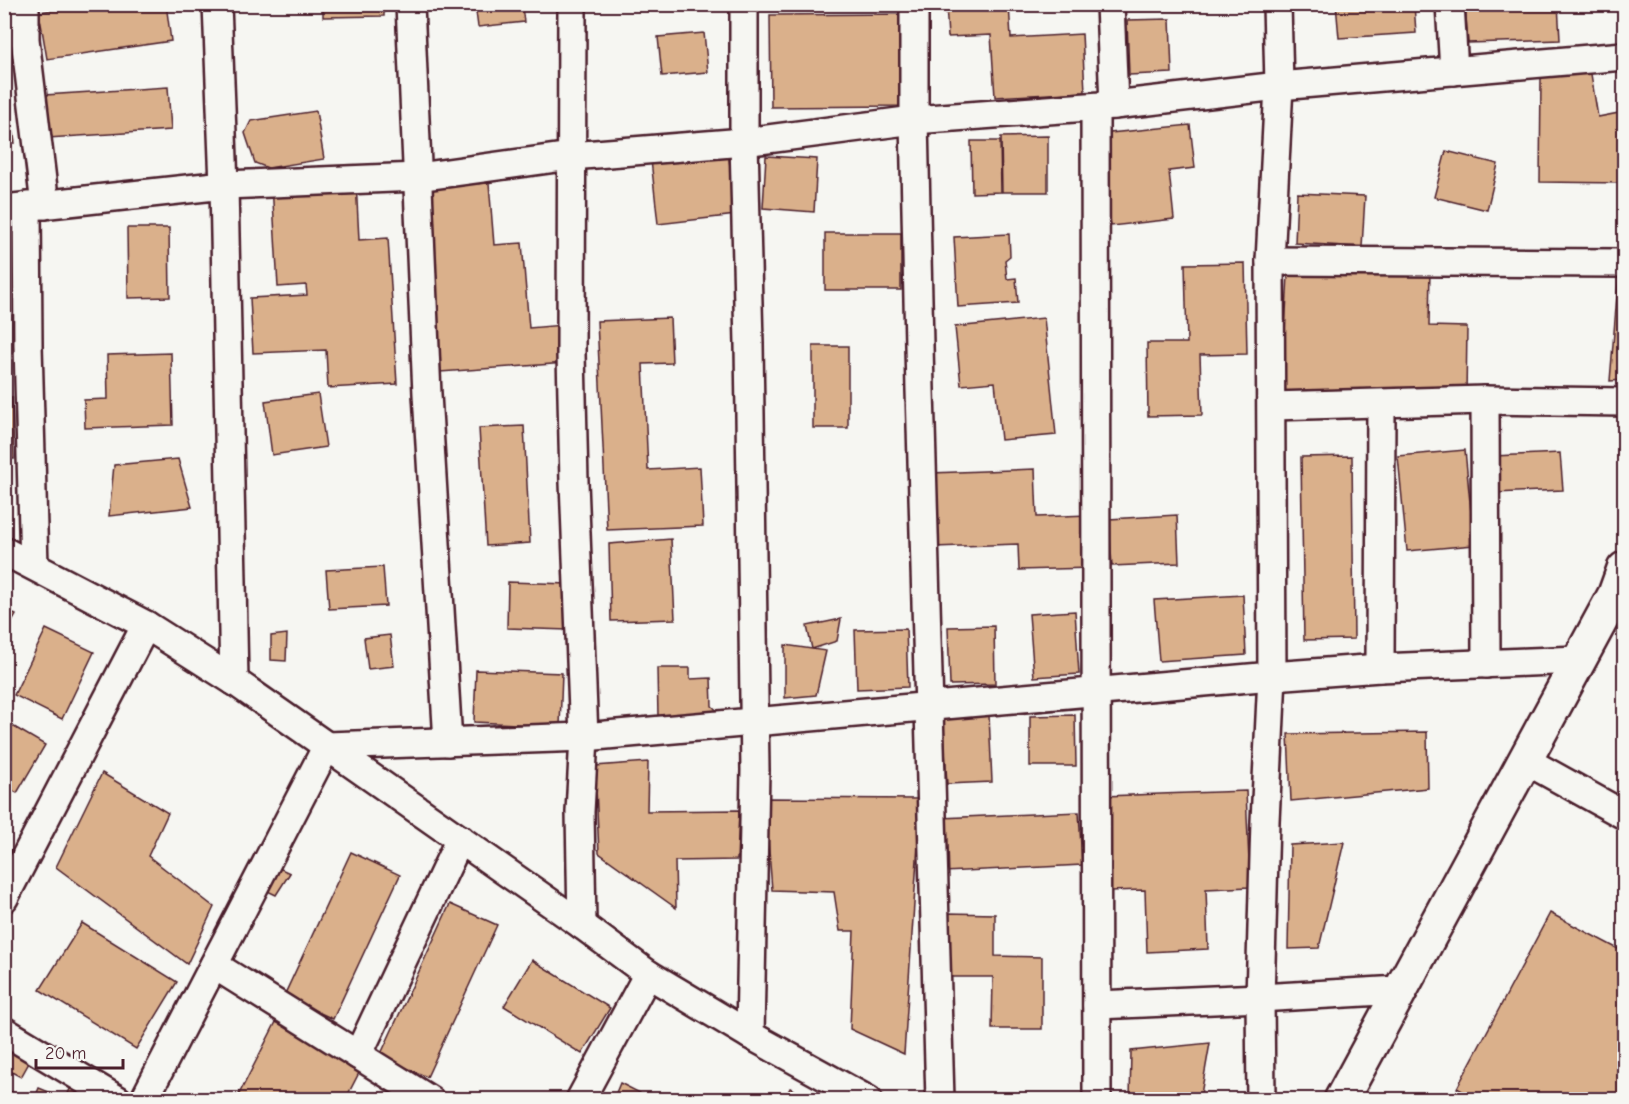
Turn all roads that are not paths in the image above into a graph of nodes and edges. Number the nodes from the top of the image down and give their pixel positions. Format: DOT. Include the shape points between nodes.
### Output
graph roads {
  1 [pos="25,4"];
  2 [pos="217,4"];
  3 [pos="410,4"];
  4 [pos="572,4"];
  5 [pos="744,4"];
  6 [pos="914,4"];
  7 [pos="1110,4"];
  8 [pos="1277,4"];
  9 [pos="1450,4"];
  10 [pos="1624,56"];
  11 [pos="1454,71"];
  12 [pos="1279,86"];
  13 [pos="1105,106"];
  14 [pos="914,120"];
  15 [pos="744,142"];
  16 [pos="571,156"];
  17 [pos="418,177"];
  18 [pos="224,185"];
  19 [pos="25,207"];
  20 [pos="1270,261"];
  21 [pos="1624,263"];
  22 [pos="1485,400"];
  23 [pos="1624,402"];
  24 [pos="1381,404"];
  25 [pos="1272,406"];
  26 [pos="4,551"];
  27 [pos="34,566"];
  28 [pos="1624,569"];
  29 [pos="146,625"];
  30 [pos="1579,660"];
  31 [pos="1486,664"];
  32 [pos="1380,668"];
  33 [pos="1272,676"];
  34 [pos="234,681"];
  35 [pos="1096,691"];
  36 [pos="930,706"];
  37 [pos="754,723"];
  38 [pos="584,737"];
  39 [pos="448,742"];
  40 [pos="327,746"];
  41 [pos="1525,760"];
  42 [pos="1624,815"];
  43 [pos="460,839"];
  44 [pos="4,898"];
  45 [pos="582,925"];
  46 [pos="214,965"];
  47 [pos="648,974"];
  48 [pos="1400,990"];
  49 [pos="1260,998"];
  50 [pos="1097,1005"];
  51 [pos="4,1031"];
  52 [pos="750,1035"];
  53 [pos="358,1055"];
  54 [pos="118,1100"];
  55 [pos="144,1100"];
  56 [pos="430,1100"];
  57 [pos="580,1100"];
  58 [pos="868,1100"];
  59 [pos="940,1100"];
  60 [pos="1097,1100"];
  61 [pos="1261,1100"];
  62 [pos="1341,1100"];
  1 -- 19 [label="street"];
  2 -- 18 [label="street"];
  3 -- 17 [label="street"];
  4 -- 16 [label="street"];
  5 -- 15 [label="street"];
  6 -- 14 [label="street"];
  7 -- 13 [label="street"];
  8 -- 12 [label="street"];
  9 -- 11 [label="street"];
  10 -- 11 [label="street"];
  11 -- 12 [label="street"];
  12 -- 13 [label="street"];
  12 -- 20 [label="street"];
  13 -- 14 [label="street"];
  13 -- 35 [label="street"];
  14 -- 15 [label="street"];
  14 -- 36 [label="street"];
  15 -- 16 [label="street"];
  15 -- 37 [label="street"];
  16 -- 17 [label="street"];
  16 -- 38 [label="street" via="573,424"];
  17 -- 18 [label="street"];
  17 -- 39 [label="street"];
  18 -- 19 [label="street"];
  18 -- 34 [label="street"];
  19 -- 27 [label="street"];
  20 -- 21 [label="street"];
  20 -- 25 [label="street"];
  22 -- 23 [label="street"];
  22 -- 24 [label="street"];
  22 -- 31 [label="street"];
  24 -- 25 [label="street"];
  24 -- 32 [label="street"];
  25 -- 33 [label="street"];
  26 -- 27 [label="street"];
  27 -- 29 [label="street"];
  28 -- 30 [label="street" via="1615,594"];
  29 -- 34 [label="street"];
  29 -- 44 [label="street"];
  30 -- 31 [label="street"];
  30 -- 41 [label="street"];
  31 -- 32 [label="street"];
  32 -- 33 [label="street"];
  33 -- 35 [label="street"];
  33 -- 49 [label="street"];
  34 -- 40 [label="street"];
  35 -- 36 [label="street"];
  35 -- 50 [label="street"];
  36 -- 37 [label="street"];
  36 -- 59 [label="street"];
  37 -- 38 [label="street"];
  37 -- 52 [label="street"];
  38 -- 39 [label="street"];
  38 -- 45 [label="street" via="580,812"];
  39 -- 40 [label="street"];
  40 -- 43 [label="street"];
  40 -- 46 [label="street"];
  41 -- 42 [label="street"];
  41 -- 48 [label="street"];
  43 -- 45 [label="street"];
  43 -- 53 [label="street"];
  45 -- 47 [label="street"];
  46 -- 53 [label="street"];
  46 -- 55 [label="street"];
  47 -- 52 [label="street"];
  47 -- 57 [label="street"];
  48 -- 49 [label="street"];
  48 -- 62 [label="street"];
  49 -- 50 [label="street"];
  49 -- 61 [label="street"];
  50 -- 60 [label="street"];
  51 -- 54 [label="street"];
  52 -- 58 [label="street"];
  53 -- 56 [label="street"];
}
